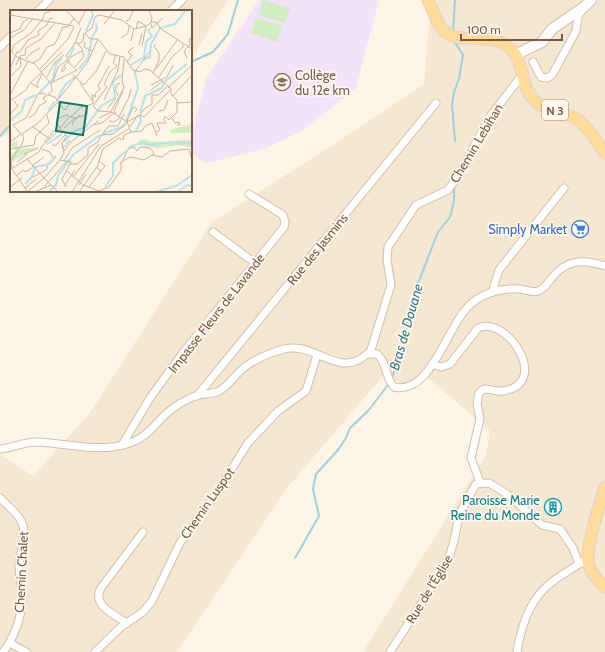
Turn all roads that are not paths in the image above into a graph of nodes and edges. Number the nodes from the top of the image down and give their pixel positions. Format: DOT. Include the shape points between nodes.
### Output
graph roads {
  1 [pos="49,0"];
  2 [pos="182,0"];
  3 [pos="420,0"];
  4 [pos="428,0"];
  5 [pos="588,4"];
  6 [pos="39,10"];
  7 [pos="172,10"];
  8 [pos="435,15"];
  9 [pos="10,37"];
  10 [pos="0,47"];
  11 [pos="517,54"];
  12 [pos="533,62"];
  13 [pos="522,76"];
  14 [pos="436,103"];
  15 [pos="605,153"];
  16 [pos="564,188"];
  17 [pos="249,194"];
  18 [pos="212,232"];
  19 [pos="255,263"];
  20 [pos="605,266"];
  21 [pos="492,292"];
  22 [pos="370,353"];
  23 [pos="317,355"];
  24 [pos="432,364"];
  25 [pos="198,396"];
  26 [pos="122,445"];
  27 [pos="0,449"];
  28 [pos="480,482"];
  29 [pos="605,487"];
  30 [pos="1,500"];
  31 [pos="143,532"];
  32 [pos="583,562"];
  33 [pos="605,587"];
  34 [pos="127,623"];
  35 [pos="10,643"];
  36 [pos="3,652"];
  37 [pos="26,652"];
  38 [pos="96,652"];
  39 [pos="390,652"];
  40 [pos="517,652"];
  1 -- 6 [label="street"];
  2 -- 7 [label="street"];
  3 -- 8 [label="main road"];
  4 -- 8 [label="main road"];
  5 -- 11 [label="main road" via="557,24 542,42"];
  5 -- 12 [label="street" via="578,16 576,31 552,75 547,78 541,77"];
  8 -- 11 [label="main road" via="444,32 452,36 500,41"];
  9 -- 10 [label="street"];
  11 -- 13 [label="main road, N 3"];
  13 -- 15 [label="main road, N 3" via="528,92 537,102 579,120"];
  13 -- 22 [label="street, Chemin Lebihan" via="489,118 460,173 448,190 416,205 388,247 387,260 391,285"];
  14 -- 25 [label="street, Rue des Jasmins"];
  16 -- 21 [label="street" via="499,270"];
  17 -- 19 [label="street, Impasse Fleurs de Lavande" via="283,215 285,222"];
  18 -- 19 [label="street"];
  19 -- 26 [label="street, Impasse Fleurs de Lavande" via="182,354 150,398"];
  20 -- 21 [label="street" via="586,261 572,262 566,264 543,289 538,291 512,288"];
  21 -- 24 [label="street" via="471,303"];
  22 -- 23 [label="street" via="357,362 347,364"];
  22 -- 24 [label="street" via="382,358 388,380 400,389 416,384"];
  23 -- 25 [label="street" via="303,350 284,349 245,367 217,392"];
  23 -- 34 [label="street, Chemin Luspot" via="306,391 278,411 248,442 218,491 180,543 152,601 143,612"];
  24 -- 28 [label="street" via="441,367 450,364 476,332 485,326 498,329 522,354 525,371 517,386 502,392 484,389 479,393 477,404 480,419 471,458"];
  25 -- 26 [label="street" via="170,410 143,436"];
  26 -- 27 [label="street" via="92,448 34,442"];
  28 -- 32 [label="street" via="489,482 507,494 542,525 560,529"];
  28 -- 39 [label="street, Rue de l'Église" via="473,488 459,515 446,564"];
  29 -- 32 [label="main road"];
  30 -- 35 [label="street, Chemin Chalet" via="19,517 24,527 19,564 21,609"];
  31 -- 34 [label="street" via="101,588 98,596 101,604"];
  32 -- 33 [label="main road"];
  32 -- 40 [label="street" via="546,586 538,596 525,620"];
  34 -- 38 [label="street, Chemin Luspot"];
  35 -- 36 [label="street, Chemin Chalet"];
  35 -- 37 [label="street"];
}
